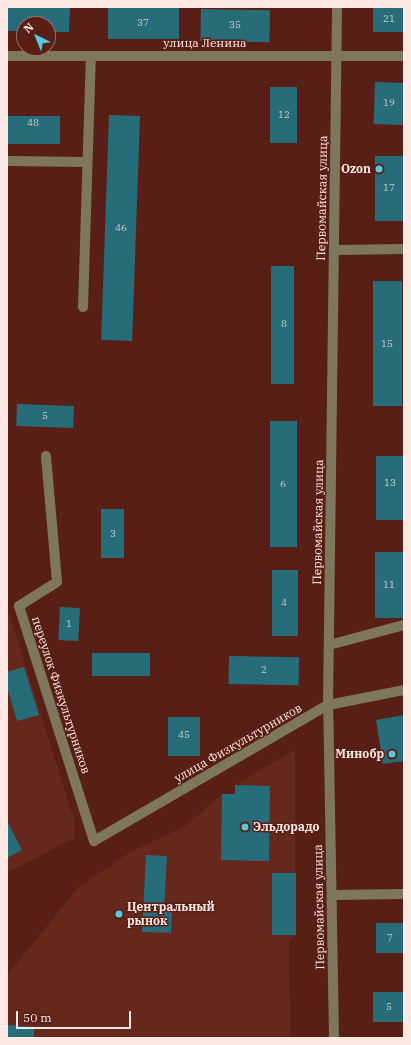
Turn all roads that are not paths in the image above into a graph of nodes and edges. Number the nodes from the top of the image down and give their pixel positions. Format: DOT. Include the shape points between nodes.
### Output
graph roads {
  1 [pos="337,7"];
  2 [pos="7,56"];
  3 [pos="91,56"];
  4 [pos="337,56"];
  5 [pos="404,56"];
  6 [pos="7,161"];
  7 [pos="87,162"];
  8 [pos="404,249"];
  9 [pos="334,250"];
  10 [pos="83,307"];
  11 [pos="46,456"];
  12 [pos="404,625"];
  13 [pos="329,645"];
  14 [pos="404,690"];
  15 [pos="328,705"];
  16 [pos="94,841"];
  17 [pos="404,894"];
  18 [pos="332,895"];
  19 [pos="334,1038"];
  1 -- 4 [label="street, Первомайская улица"];
  2 -- 3 [label="street, улица Ленина"];
  3 -- 4 [label="street, улица Ленина"];
  3 -- 7 [label="street"];
  4 -- 5 [label="street, улица Ленина"];
  4 -- 9 [label="street, Первомайская улица"];
  6 -- 7 [label="street"];
  7 -- 10 [label="street"];
  8 -- 9 [label="street"];
  9 -- 13 [label="street, Первомайская улица"];
  11 -- 16 [label="street, переулок Физкультурников" via="57,582 19,606"];
  12 -- 13 [label="street"];
  13 -- 15 [label="street, Первомайская улица"];
  14 -- 15 [label="street, улица Физкультурников"];
  15 -- 16 [label="street, улица Физкультурников"];
  15 -- 18 [label="street, Первомайская улица"];
  17 -- 18 [label="street"];
  18 -- 19 [label="street, Первомайская улица"];
}
